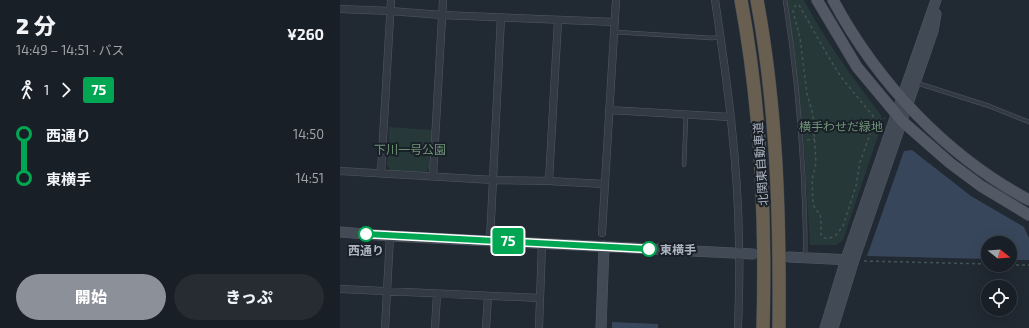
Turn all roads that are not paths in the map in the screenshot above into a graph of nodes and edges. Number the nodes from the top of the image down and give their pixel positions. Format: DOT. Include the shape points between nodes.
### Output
graph roads {
  1 [pos="391,0"];
  2 [pos="443,0"];
  3 [pos="616,0"];
  4 [pos="715,0"];
  5 [pos="742,0"];
  6 [pos="757,0"];
  7 [pos="785,0"];
  8 [pos="817,0"];
  9 [pos="833,0"];
  10 [pos="936,0"];
  11 [pos="939,0"];
  12 [pos="340,10"];
  13 [pos="390,11"];
  14 [pos="442,15"];
  15 [pos="501,17"];
  16 [pos="558,20"];
  17 [pos="615,22"];
  18 [pos="614,32"];
  19 [pos="721,37"];
  20 [pos="915,83"];
  21 [pos="905,101"];
  22 [pos="609,110"];
  23 [pos="686,114"];
  24 [pos="730,117"];
  25 [pos="895,117"];
  26 [pos="1029,122"];
  27 [pos="684,165"];
  28 [pos="340,171"];
  29 [pos="381,173"];
  30 [pos="433,176"];
  31 [pos="493,180"];
  32 [pos="549,181"];
  33 [pos="604,184"];
  34 [pos="1029,200"];
  35 [pos="1029,215"];
  36 [pos="340,232"];
  37 [pos="602,233"];
  38 [pos="390,236"];
  39 [pos="490,240"];
  40 [pos="542,243"];
  41 [pos="604,246"];
  42 [pos="739,254"];
  43 [pos="753,254"];
  44 [pos="789,257"];
  45 [pos="805,258"];
  46 [pos="854,260"];
  47 [pos="340,289"];
  48 [pos="387,291"];
  49 [pos="437,294"];
  50 [pos="488,296"];
  51 [pos="540,298"];
  52 [pos="385,328"];
  53 [pos="435,328"];
  54 [pos="486,328"];
  55 [pos="539,328"];
  56 [pos="601,328"];
  57 [pos="738,328"];
  58 [pos="763,328"];
  59 [pos="779,328"];
  60 [pos="826,328"];
  61 [pos="833,328"];
  1 -- 13 [label="street"];
  2 -- 14 [label="street"];
  3 -- 17 [label="street"];
  4 -- 19 [label="street"];
  5 -- 58 [label="highway, 北関東自動車道" via="760,148 765,275"];
  6 -- 59 [label="highway, 北関東自動車道" via="775,147 779,220"];
  7 -- 45 [label="lane" via="801,140"];
  8 -- 25 [label="main road" via="857,67"];
  9 -- 21 [label="main road" via="866,53"];
  10 -- 21 [label="street"];
  11 -- 20 [label="street"];
  12 -- 13 [label="street"];
  13 -- 14 [label="street"];
  13 -- 29 [label="street"];
  14 -- 15 [label="street"];
  14 -- 30 [label="street"];
  15 -- 16 [label="street"];
  15 -- 31 [label="street"];
  16 -- 17 [label="street"];
  16 -- 32 [label="street"];
  17 -- 18 [label="street"];
  18 -- 19 [label="lane"];
  18 -- 22 [label="street"];
  19 -- 24 [label="street"];
  20 -- 21 [label="street"];
  20 -- 26 [label="lane" via="989,106"];
  21 -- 25 [label="street"];
  21 -- 34 [label="main road" via="939,135 982,170"];
  22 -- 23 [label="street"];
  22 -- 33 [label="street"];
  23 -- 24 [label="street"];
  23 -- 27 [label="lane"];
  24 -- 42 [label="street"];
  25 -- 35 [label="main road" via="980,186"];
  25 -- 46 [label="street"];
  28 -- 29 [label="street"];
  29 -- 30 [label="street"];
  30 -- 31 [label="street"];
  31 -- 32 [label="street"];
  31 -- 39 [label="street"];
  32 -- 33 [label="street"];
  33 -- 37 [label="street"];
  36 -- 38 [label="street"];
  38 -- 39 [label="street"];
  38 -- 48 [label="street"];
  39 -- 40 [label="street"];
  40 -- 41 [label="street"];
  40 -- 51 [label="street"];
  41 -- 42 [label="street"];
  41 -- 56 [label="street"];
  42 -- 43 [label="street"];
  42 -- 57 [label="street"];
  44 -- 45 [label="street"];
  45 -- 46 [label="street"];
  46 -- 60 [label="street"];
  46 -- 61 [label="street"];
  47 -- 48 [label="street"];
  48 -- 49 [label="street"];
  48 -- 52 [label="street"];
  49 -- 50 [label="street"];
  49 -- 53 [label="street"];
  50 -- 51 [label="street"];
  50 -- 54 [label="street"];
  51 -- 55 [label="street"];
}
